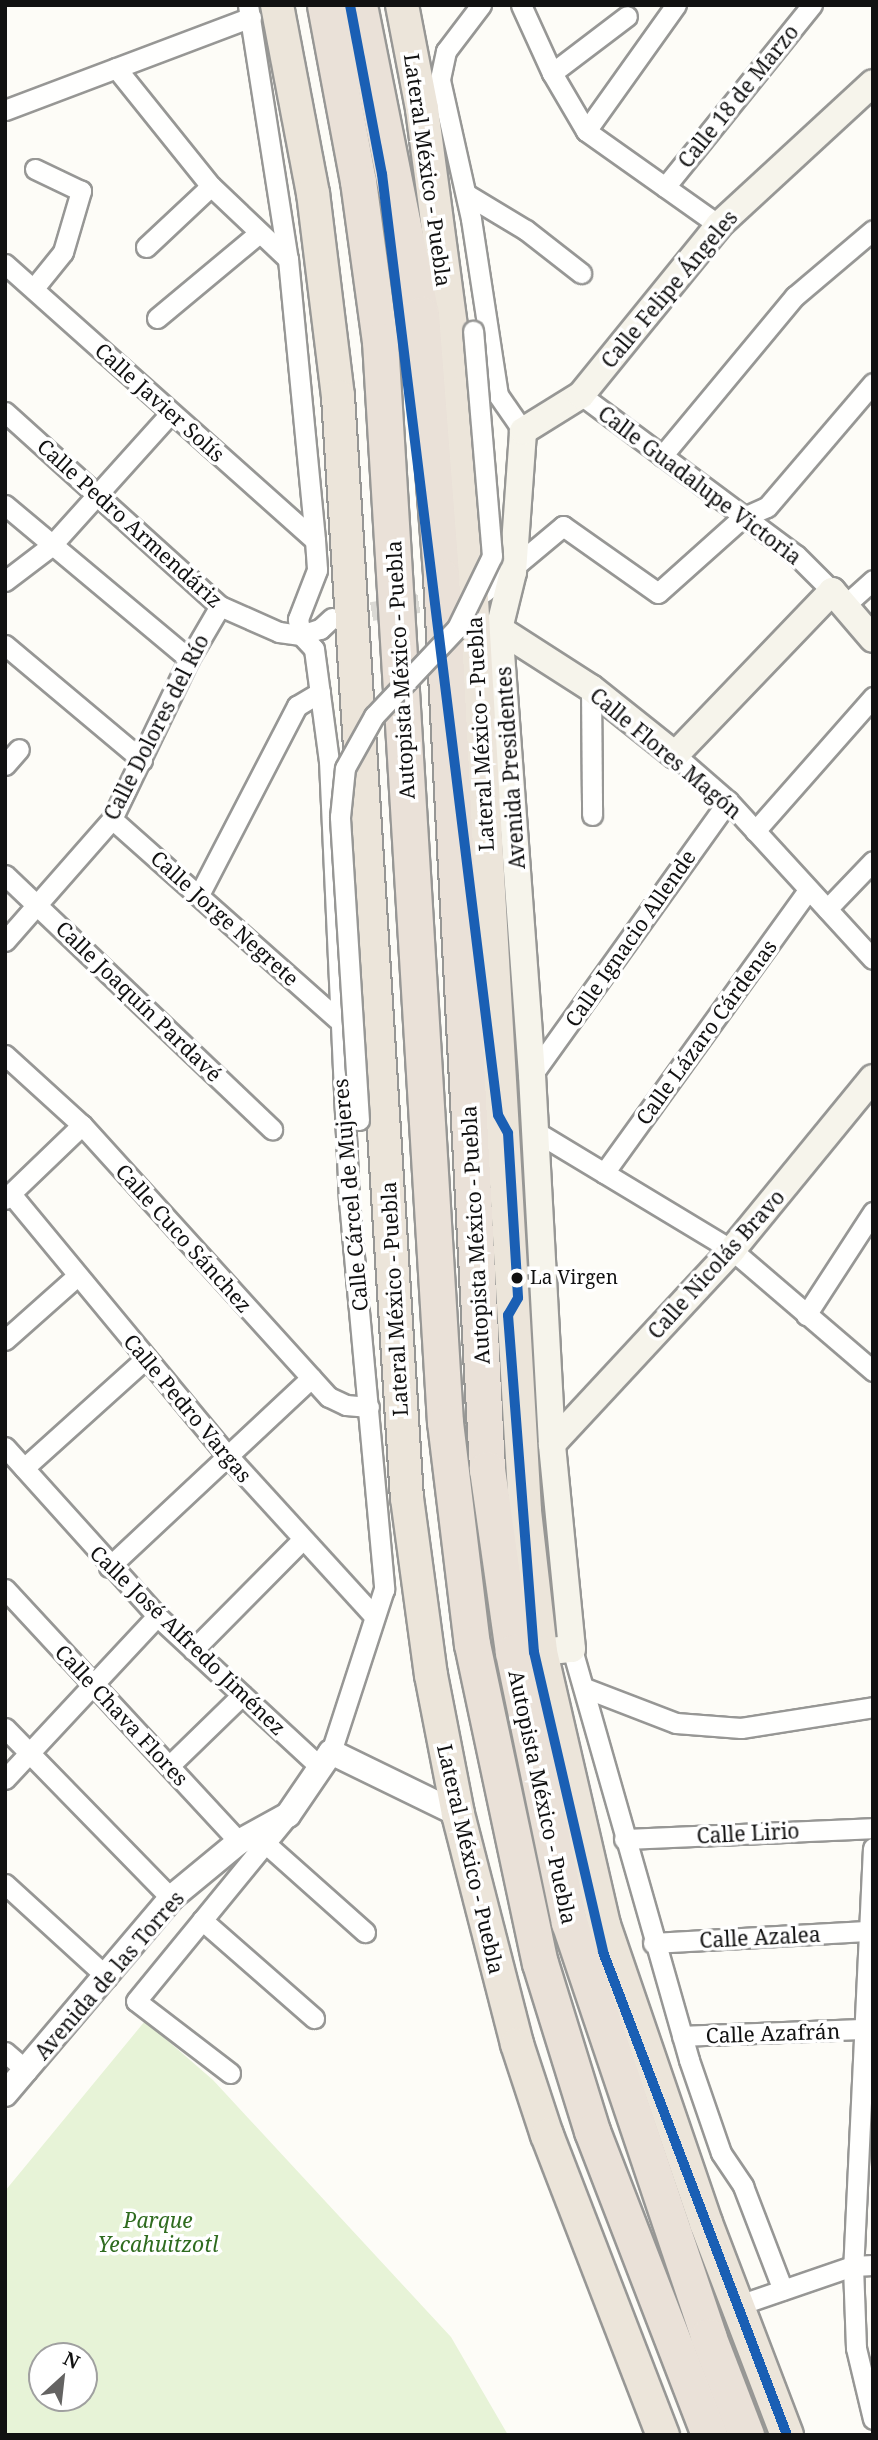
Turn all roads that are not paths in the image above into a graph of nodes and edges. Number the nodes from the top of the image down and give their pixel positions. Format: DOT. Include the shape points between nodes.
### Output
graph roads {
  1 [pos="325,5"];
  2 [pos="359,5"];
  3 [pos="402,5"];
  4 [pos="481,5"];
  5 [pos="521,5"];
  6 [pos="676,5"];
  7 [pos="812,5"];
  8 [pos="258,9"];
  9 [pos="628,16"];
  10 [pos="427,66"];
  11 [pos="116,68"];
  12 [pos="552,73"];
  13 [pos="873,83"];
  14 [pos="5,110"];
  15 [pos="586,131"];
  16 [pos="35,169"];
  17 [pos="211,186"];
  18 [pos="665,187"];
  19 [pos="466,194"];
  20 [pos="719,225"];
  21 [pos="873,230"];
  22 [pos="259,233"];
  23 [pos="146,247"];
  24 [pos="477,256"];
  25 [pos="288,259"];
  26 [pos="5,264"];
  27 [pos="581,273"];
  28 [pos="34,288"];
  29 [pos="157,318"];
  30 [pos="873,383"];
  31 [pos="581,395"];
  32 [pos="5,412"];
  33 [pos="170,414"];
  34 [pos="523,431"];
  35 [pos="662,456"];
  36 [pos="99,493"];
  37 [pos="5,505"];
  38 [pos="742,518"];
  39 [pos="315,540"];
  40 [pos="51,546"];
  41 [pos="513,572"];
  42 [pos="873,580"];
  43 [pos="5,581"];
  44 [pos="484,592"];
  45 [pos="838,599"];
  46 [pos="220,606"];
  47 [pos="332,618"];
  48 [pos="499,629"];
  49 [pos="302,635"];
  50 [pos="873,639"];
  51 [pos="5,645"];
  52 [pos="189,659"];
  53 [pos="591,688"];
  54 [pos="320,692"];
  55 [pos="873,697"];
  56 [pos="19,749"];
  57 [pos="676,755"];
  58 [pos="142,760"];
  59 [pos="5,765"];
  60 [pos="728,801"];
  61 [pos="592,815"];
  62 [pos="112,819"];
  63 [pos="755,831"];
  64 [pos="873,861"];
  65 [pos="5,875"];
  66 [pos="808,890"];
  67 [pos="200,893"];
  68 [pos="38,905"];
  69 [pos="827,909"];
  70 [pos="5,941"];
  71 [pos="873,959"];
  72 [pos="337,1019"];
  73 [pos="5,1055"];
  74 [pos="532,1075"];
  75 [pos="873,1078"];
  76 [pos="82,1125"];
  77 [pos="272,1129"];
  78 [pos="533,1130"];
  79 [pos="604,1173"];
  80 [pos="8,1197"];
  81 [pos="349,1202"];
  82 [pos="873,1212"];
  83 [pos="865,1238"];
  84 [pos="732,1250"];
  85 [pos="76,1277"];
  86 [pos="806,1315"];
  87 [pos="5,1340"];
  88 [pos="146,1358"];
  89 [pos="873,1371"];
  90 [pos="311,1378"];
  91 [pos="369,1407"];
  92 [pos="552,1444"];
  93 [pos="5,1447"];
  94 [pos="228,1456"];
  95 [pos="24,1468"];
  96 [pos="302,1540"];
  97 [pos="109,1567"];
  98 [pos="5,1589"];
  99 [pos="373,1615"];
  100 [pos="157,1616"];
  101 [pos="193,1650"];
  102 [pos="557,1650"];
  103 [pos="94,1684"];
  104 [pos="585,1688"];
  105 [pos="242,1695"];
  106 [pos="873,1707"];
  107 [pos="5,1728"];
  108 [pos="29,1755"];
  109 [pos="326,1759"];
  110 [pos="169,1766"];
  111 [pos="5,1779"];
  112 [pos="456,1803"];
  113 [pos="288,1815"];
  114 [pos="873,1828"];
  115 [pos="624,1839"];
  116 [pos="239,1842"];
  117 [pos="265,1843"];
  118 [pos="873,1848"];
  119 [pos="5,1884"];
  120 [pos="871,1892"];
  121 [pos="171,1898"];
  122 [pos="202,1920"];
  123 [pos="866,1931"];
  124 [pos="365,1932"];
  125 [pos="653,1943"];
  126 [pos="107,1977"];
  127 [pos="870,1987"];
  128 [pos="314,2018"];
  129 [pos="865,2029"];
  130 [pos="682,2036"];
  131 [pos="5,2052"];
  132 [pos="27,2071"];
  133 [pos="230,2073"];
  134 [pos="869,2075"];
  135 [pos="5,2094"];
  136 [pos="865,2167"];
  137 [pos="863,2266"];
  138 [pos="783,2290"];
  139 [pos="736,2306"];
  140 [pos="865,2347"];
  141 [pos="873,2419"];
  142 [pos="663,2435"];
  143 [pos="709,2435"];
  144 [pos="746,2435"];
  145 [pos="787,2435"];
  1 -- 143 [label="highway, Autopista México - Puebla" via="358,181 380,341 445,1422 468,1619 498,1780 540,1963 592,2131"];
  2 -- 144 [label="highway, Autopista México - Puebla" via="421,314 440,576 487,1469 513,1652 569,1922"];
  3 -- 10 [label="highway, Lateral México - Puebla"];
  4 -- 10 [label="street" via="446,51"];
  5 -- 12 [label="street"];
  6 -- 15 [label="street"];
  7 -- 18 [label="street, Calle 18 de Marzo"];
  8 -- 11 [label="street"];
  8 -- 25 [label="street"];
  8 -- 112 [label="highway, Lateral México - Puebla" via="310,180 330,320 407,1497 431,1675"];
  9 -- 12 [label="street"];
  10 -- 19 [label="street" via="440,80"];
  10 -- 102 [label="highway, Lateral México - Puebla" via="460,393 525,1511"];
  11 -- 14 [label="street"];
  11 -- 17 [label="street"];
  12 -- 15 [label="street"];
  13 -- 20 [label="main road, Calle Felipe Ángeles"];
  15 -- 18 [label="street"];
  16 -- 28 [label="street" via="81,191 63,252"];
  17 -- 22 [label="street"];
  17 -- 23 [label="street"];
  18 -- 20 [label="street"];
  19 -- 24 [label="street"];
  19 -- 27 [label="street" via="526,230"];
  20 -- 31 [label="main road, Calle Felipe Ángeles"];
  21 -- 35 [label="street" via="795,296"];
  22 -- 25 [label="street"];
  22 -- 29 [label="street"];
  24 -- 34 [label="street" via="498,395"];
  24 -- 81 [label="street, bridge" via="473,331 492,556 457,628 374,716 345,768 340,817 359,1120"];
  25 -- 39 [label="street"];
  26 -- 28 [label="street, Calle Javier Solís"];
  28 -- 33 [label="street, Calle Javier Solís"];
  30 -- 38 [label="street" via="767,507"];
  31 -- 34 [label="main road, Calle Felipe Ángeles"];
  31 -- 35 [label="street, Calle Guadalupe Victoria"];
  32 -- 36 [label="street, Calle Pedro Armendáriz"];
  33 -- 36 [label="street"];
  33 -- 39 [label="street, Calle Javier Solís"];
  34 -- 41 [label="main road, Avenida Presidentes"];
  35 -- 38 [label="street, Calle Guadalupe Victoria"];
  36 -- 40 [label="street"];
  36 -- 46 [label="street, Calle Pedro Armendáriz"];
  37 -- 40 [label="street"];
  38 -- 41 [label="street" via="658,593 564,526"];
  38 -- 45 [label="street, Calle Guadalupe Victoria" via="796,555"];
  39 -- 49 [label="street" via="317,570 298,619"];
  40 -- 43 [label="street"];
  40 -- 52 [label="street"];
  41 -- 44 [label="street"];
  41 -- 48 [label="main road, Avenida Presidentes"];
  42 -- 45 [label="street"];
  45 -- 50 [label="main road, Calle Guadalupe Victoria"];
  45 -- 57 [label="main road"];
  46 -- 49 [label="street, Calle Pedro Armendáriz" via="279,632"];
  46 -- 52 [label="street, Calle Dolores del Río"];
  47 -- 49 [label="street" via="320,629"];
  48 -- 53 [label="main road, Calle Flores Magón"];
  48 -- 74 [label="main road, Avenida Presidentes"];
  49 -- 54 [label="street, Calle Cárcel de Mujeres" via="314,649"];
  51 -- 58 [label="street"];
  52 -- 58 [label="street, Calle Dolores del Río"];
  53 -- 57 [label="main road, Calle Flores Magón"];
  53 -- 61 [label="street"];
  54 -- 67 [label="street" via="297,706"];
  54 -- 72 [label="street, Calle Cárcel de Mujeres" via="329,761"];
  55 -- 63 [label="street"];
  56 -- 59 [label="street"];
  57 -- 60 [label="street, Calle Flores Magón"];
  58 -- 62 [label="street, Calle Dolores del Río"];
  60 -- 63 [label="street, Calle Flores Magón"];
  60 -- 74 [label="street, Calle Ignacio Allende"];
  62 -- 67 [label="street, Calle Jorge Negrete"];
  62 -- 68 [label="street, Calle Dolores del Río"];
  63 -- 66 [label="street, Calle Flores Magón"];
  64 -- 69 [label="street"];
  65 -- 68 [label="street, Calle Joaquín Pardavé"];
  66 -- 69 [label="street, Calle Flores Magón"];
  66 -- 79 [label="street, Calle Lázaro Cárdenas"];
  67 -- 72 [label="street, Calle Jorge Negrete"];
  68 -- 70 [label="street, Calle Dolores del Río"];
  68 -- 77 [label="street, Calle Joaquín Pardavé"];
  69 -- 71 [label="street, Calle Flores Magón"];
  72 -- 81 [label="street, Calle Cárcel de Mujeres"];
  73 -- 76 [label="street, Calle Cuco Sánchez"];
  74 -- 78 [label="main road, Avenida Presidentes"];
  75 -- 84 [label="main road, Calle Nicolás Bravo"];
  76 -- 80 [label="street"];
  76 -- 90 [label="street, Calle Cuco Sánchez"];
  78 -- 79 [label="street"];
  78 -- 92 [label="main road, Avenida Presidentes"];
  79 -- 84 [label="street"];
  80 -- 85 [label="street, Calle Pedro Vargas"];
  81 -- 91 [label="street, Calle Cárcel de Mujeres"];
  82 -- 83 [label="street"];
  83 -- 86 [label="street"];
  84 -- 86 [label="street"];
  84 -- 92 [label="main road, Calle Nicolás Bravo"];
  85 -- 87 [label="street"];
  85 -- 88 [label="street, Calle Pedro Vargas"];
  86 -- 89 [label="street"];
  88 -- 94 [label="street, Calle Pedro Vargas"];
  88 -- 95 [label="street"];
  90 -- 91 [label="street, Calle Cuco Sánchez" via="329,1397 346,1405"];
  90 -- 94 [label="street"];
  91 -- 99 [label="street, Calle Cárcel de Mujeres" via="384,1590"];
  92 -- 102 [label="main road, Avenida Presidentes"];
  93 -- 95 [label="street, Calle José Alfredo Jiménez"];
  94 -- 96 [label="street, Calle Pedro Vargas"];
  94 -- 97 [label="street"];
  95 -- 97 [label="street, Calle José Alfredo Jiménez"];
  96 -- 99 [label="street, Calle Pedro Vargas"];
  96 -- 101 [label="street"];
  97 -- 100 [label="street, Calle José Alfredo Jiménez"];
  98 -- 103 [label="street, Calle Chava Flores"];
  99 -- 109 [label="street, Calle Cárcel de Mujeres"];
  100 -- 101 [label="street, Calle José Alfredo Jiménez"];
  100 -- 103 [label="street"];
  101 -- 105 [label="street, Calle José Alfredo Jiménez"];
  102 -- 104 [label="street"];
  102 -- 139 [label="highway, Lateral México - Puebla" via="604,1925"];
  103 -- 108 [label="street"];
  103 -- 110 [label="street, Calle Chava Flores"];
  104 -- 106 [label="street" via="676,1723 741,1728"];
  104 -- 115 [label="street"];
  105 -- 109 [label="street, Calle José Alfredo Jiménez"];
  105 -- 110 [label="street"];
  107 -- 108 [label="street"];
  108 -- 111 [label="street"];
  108 -- 121 [label="street"];
  109 -- 112 [label="street"];
  109 -- 113 [label="street, Avenida de las Torres"];
  110 -- 116 [label="street, Calle Chava Flores"];
  112 -- 142 [label="highway, Lateral México - Puebla" via="497,1972 547,2135"];
  113 -- 116 [label="street, Avenida de las Torres"];
  113 -- 117 [label="street, Avenida de las Torres"];
  114 -- 115 [label="street, Calle Lirio"];
  115 -- 125 [label="street"];
  116 -- 121 [label="street, Avenida de las Torres"];
  117 -- 122 [label="street, Avenida de las Torres"];
  117 -- 124 [label="street"];
  118 -- 120 [label="street"];
  119 -- 126 [label="street"];
  120 -- 123 [label="street"];
  121 -- 126 [label="street, Avenida de las Torres"];
  122 -- 128 [label="street"];
  122 -- 133 [label="street, Avenida de las Torres" via="136,2001"];
  123 -- 125 [label="street, Calle Azalea"];
  123 -- 127 [label="street"];
  125 -- 130 [label="street"];
  126 -- 132 [label="street, Avenida de las Torres"];
  127 -- 129 [label="street"];
  129 -- 130 [label="street, Calle Azafrán"];
  129 -- 134 [label="street"];
  130 -- 138 [label="street" via="721,2153 743,2186"];
  131 -- 132 [label="street"];
  132 -- 135 [label="street, Avenida de las Torres"];
  134 -- 136 [label="street"];
  136 -- 137 [label="street"];
  137 -- 138 [label="street"];
  137 -- 140 [label="street"];
  138 -- 139 [label="street"];
  139 -- 145 [label="highway, Lateral México - Puebla"];
  140 -- 141 [label="street"];
}
